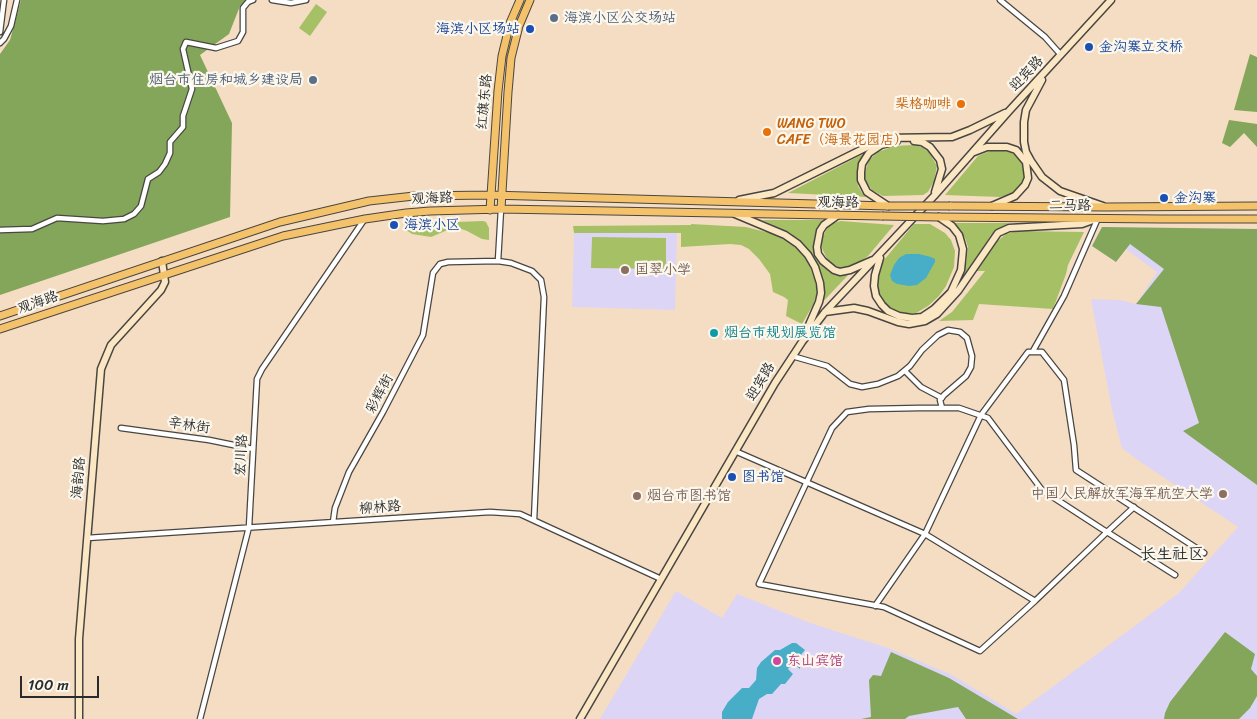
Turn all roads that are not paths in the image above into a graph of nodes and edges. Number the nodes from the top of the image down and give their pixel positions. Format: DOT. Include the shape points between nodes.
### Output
graph roads {
  1 [pos="4,0"];
  2 [pos="17,0"];
  3 [pos="253,0"];
  4 [pos="272,0"];
  5 [pos="306,0"];
  6 [pos="520,0"];
  7 [pos="530,0"];
  8 [pos="1000,0"];
  9 [pos="1111,0"];
  10 [pos="0,32"];
  11 [pos="0,43"];
  12 [pos="1062,55"];
  13 [pos="1049,68"];
  14 [pos="1009,111"];
  15 [pos="973,152"];
  16 [pos="490,195"];
  17 [pos="501,196"];
  18 [pos="934,196"];
  19 [pos="730,201"];
  20 [pos="888,206"];
  21 [pos="992,206"];
  22 [pos="1254,206"];
  23 [pos="1107,207"];
  24 [pos="501,209"];
  25 [pos="490,210"];
  26 [pos="734,214"];
  27 [pos="838,215"];
  28 [pos="882,216"];
  29 [pos="939,216"];
  30 [pos="1098,218"];
  31 [pos="365,219"];
  32 [pos="1254,219"];
  33 [pos="0,230"];
  34 [pos="885,248"];
  35 [pos="877,258"];
  36 [pos="162,261"];
  37 [pos="498,261"];
  38 [pos="165,274"];
  39 [pos="826,312"];
  40 [pos="0,316"];
  41 [pos="0,329"];
  42 [pos="802,342"];
  43 [pos="1033,351"];
  44 [pos="792,356"];
  45 [pos="904,371"];
  46 [pos="942,398"];
  47 [pos="942,408"];
  48 [pos="981,415"];
  49 [pos="121,428"];
  50 [pos="254,450"];
  51 [pos="735,451"];
  52 [pos="808,482"];
  53 [pos="1134,507"];
  54 [pos="534,520"];
  55 [pos="333,522"];
  56 [pos="249,527"];
  57 [pos="1107,532"];
  58 [pos="925,534"];
  59 [pos="87,538"];
  60 [pos="1204,553"];
  61 [pos="1175,575"];
  62 [pos="661,579"];
  63 [pos="1035,601"];
  64 [pos="875,606"];
  65 [pos="79,719"];
  66 [pos="200,719"];
  67 [pos="580,719"];
  1 -- 10 [label="street"];
  2 -- 11 [label="street" via="11,26"];
  3 -- 33 [label="street" via="243,8 243,32 238,41 216,48 186,42 183,49 192,89 183,116 183,127 170,142 165,164 148,179 141,206 134,214 124,219 103,221 56,218 32,229"];
  4 -- 5 [label="street"];
  6 -- 16 [label="main road, 红旗东路" via="502,56"];
  7 -- 17 [label="main road, 红旗东路" via="511,58"];
  8 -- 12 [label="street"];
  9 -- 12 [label="main road, 迎宾路"];
  12 -- 13 [label="main road, 迎宾路"];
  13 -- 14 [label="main road, 迎宾路"];
  13 -- 23 [label="main road" via="1026,110 1026,152 1051,185 1066,194"];
  14 -- 15 [label="main road, 迎宾路"];
  14 -- 19 [label="main road" via="952,137 885,138 774,193"];
  15 -- 18 [label="main road, 迎宾路"];
  15 -- 21 [label="main road" via="987,147 1006,147 1016,150 1026,162 1028,178 1025,185 1014,196"];
  16 -- 17 [label="main road, 观海路"];
  16 -- 25 [label="main road, 红旗东路"];
  16 -- 36 [label="main road, 观海路" via="414,196 369,201 280,222"];
  17 -- 19 [label="main road"];
  17 -- 24 [label="main road, 红旗东路"];
  18 -- 20 [label="main road" via="942,170 936,152 922,142 898,140 869,153 862,164 861,180 867,192"];
  18 -- 34 [label="main road, 迎宾路"];
  19 -- 20 [label="main road, 二马路"];
  20 -- 21 [label="main road, 二马路, bridge"];
  21 -- 23 [label="main road, 二马路"];
  22 -- 23 [label="main road, 二马路"];
  22 -- 32 [label="main road"];
  24 -- 25 [label="main road, 观海路"];
  24 -- 26 [label="main road, 观海路"];
  24 -- 37 [label="street"];
  25 -- 31 [label="main road, 观海路" via="430,211"];
  26 -- 27 [label="main road, 观海路"];
  26 -- 42 [label="main road" via="785,235 798,244 815,266 820,283 819,302"];
  27 -- 28 [label="main road, 观海路"];
  27 -- 35 [label="main road" via="820,231 817,247 823,261 840,272"];
  28 -- 29 [label="main road, 二马路, bridge"];
  29 -- 30 [label="main road, 二马路"];
  29 -- 34 [label="main road" via="952,226 961,242 961,270 951,292 922,317 900,316 888,311 876,296 877,264"];
  30 -- 32 [label="main road, 二马路"];
  30 -- 39 [label="main road" via="1082,224 1009,228 998,232 958,291 937,314 924,321 898,322 854,308"];
  30 -- 43 [label="street" via="1064,296"];
  31 -- 38 [label="main road, 观海路" via="283,236"];
  31 -- 50 [label="street, 宏川路" via="257,378"];
  34 -- 35 [label="main road, 迎宾路"];
  35 -- 39 [label="main road, 迎宾路"];
  36 -- 38 [label="main road"];
  36 -- 40 [label="main road, 观海路"];
  37 -- 54 [label="street" via="532,271 541,280 544,297"];
  37 -- 55 [label="street, 彩辉街" via="448,262 440,264 433,273 424,335 349,472"];
  38 -- 41 [label="main road, 观海路"];
  38 -- 59 [label="main road, 海韵路" via="161,290 115,340 101,369"];
  39 -- 42 [label="main road, 迎宾路"];
  42 -- 44 [label="main road, 迎宾路"];
  43 -- 48 [label="street" via="1028,352"];
  43 -- 53 [label="street" via="1042,352 1064,380 1076,470"];
  44 -- 45 [label="street" via="827,366 850,384 862,387 878,384"];
  44 -- 51 [label="main road, 迎宾路"];
  45 -- 46 [label="street"];
  45 -- 46 [label="street" via="938,335 948,330 960,332 967,338 971,367"];
  46 -- 47 [label="street"];
  47 -- 48 [label="street" via="959,408"];
  47 -- 52 [label="street" via="847,412 832,428"];
  48 -- 57 [label="street" via="988,418 1042,490"];
  48 -- 58 [label="street"];
  49 -- 50 [label="street, 辛林街" via="209,440"];
  50 -- 56 [label="street, 宏川路"];
  51 -- 52 [label="street"];
  51 -- 62 [label="main road, 迎宾路"];
  52 -- 58 [label="street"];
  52 -- 64 [label="street" via="759,584"];
  53 -- 57 [label="street"];
  53 -- 60 [label="street"];
  54 -- 55 [label="street, 柳林路" via="520,514 490,512"];
  54 -- 62 [label="street, 柳林路"];
  55 -- 56 [label="street, 柳林路"];
  56 -- 59 [label="street, 柳林路"];
  56 -- 66 [label="street, 宏川路"];
  57 -- 61 [label="street"];
  57 -- 63 [label="street"];
  58 -- 63 [label="street"];
  58 -- 64 [label="street"];
  59 -- 65 [label="main road, 海韵路" via="79,639"];
  62 -- 67 [label="main road, 迎宾路"];
  63 -- 64 [label="street" via="980,652"];
}
